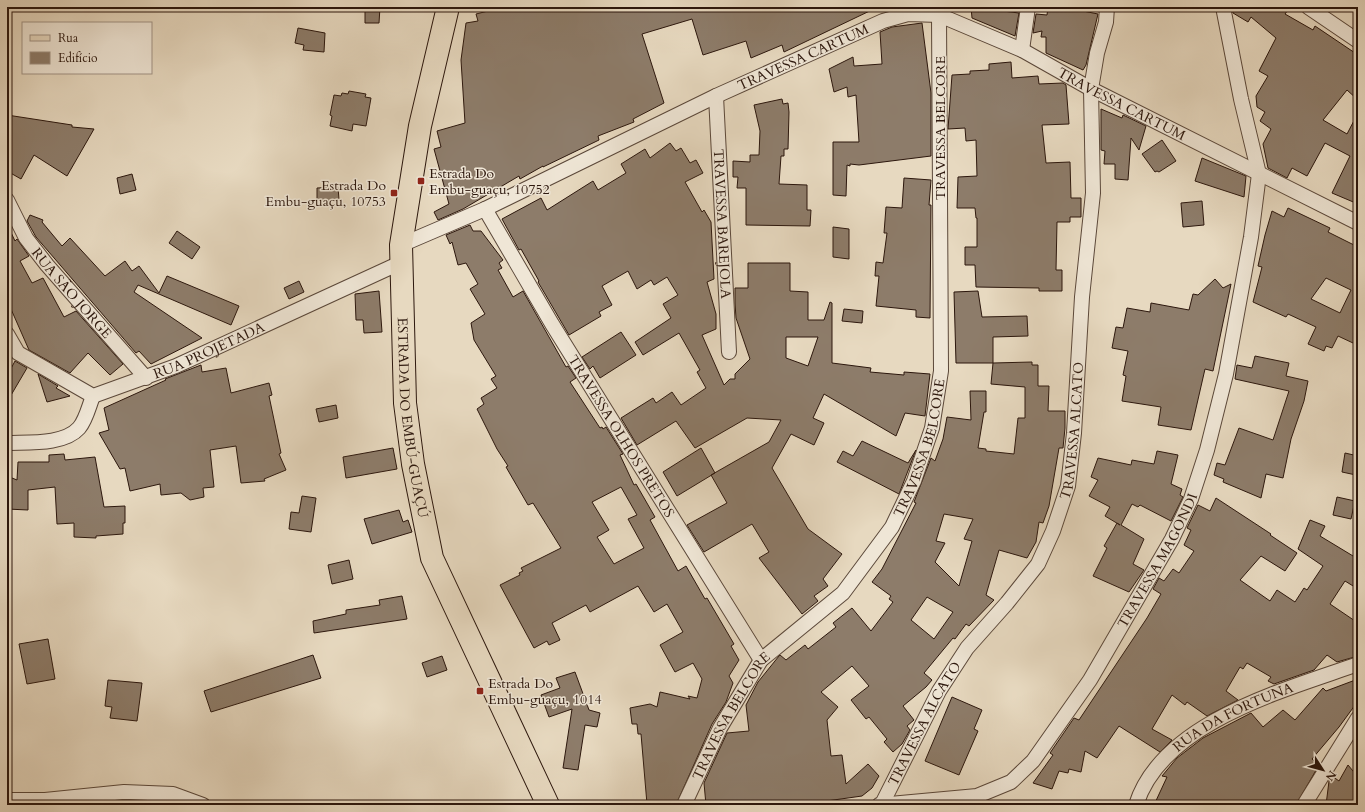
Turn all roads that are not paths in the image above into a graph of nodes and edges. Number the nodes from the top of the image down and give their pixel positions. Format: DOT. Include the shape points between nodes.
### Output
graph roads {
  1 [pos="448,7"];
  2 [pos="1028,7"];
  3 [pos="1107,7"];
  4 [pos="1223,7"];
  5 [pos="1308,7"];
  6 [pos="939,15"];
  7 [pos="1358,41"];
  8 [pos="1022,50"];
  9 [pos="1091,89"];
  10 [pos="716,96"];
  11 [pos="1259,174"];
  12 [pos="7,200"];
  13 [pos="485,209"];
  14 [pos="1358,223"];
  15 [pos="400,254"];
  16 [pos="7,334"];
  17 [pos="13,350"];
  18 [pos="729,352"];
  19 [pos="146,378"];
  20 [pos="92,396"];
  21 [pos="7,443"];
  22 [pos="761,660"];
  23 [pos="1358,664"];
  24 [pos="1358,718"];
  25 [pos="7,800"];
  26 [pos="977,800"];
  27 [pos="203,805"];
  28 [pos="548,805"];
  29 [pos="684,805"];
  30 [pos="880,805"];
  31 [pos="1136,805"];
  32 [pos="1304,805"];
  1 -- 15 [label="main road, ESTRADA DO EMBÚ-GUAÇÚ" via="420,126"];
  2 -- 8 [label="street"];
  3 -- 9 [label="street, TRAVESSA ALCATO"];
  4 -- 11 [label="street"];
  5 -- 7 [label="street"];
  6 -- 8 [label="street, TRAVESSA CARTUM"];
  6 -- 10 [label="street, TRAVESSA CARTUM" via="908,14 883,21"];
  6 -- 22 [label="street, TRAVESSA BELCORE" via="942,371 932,428 914,482 892,527 867,562 843,593"];
  8 -- 9 [label="street, TRAVESSA CARTUM"];
  9 -- 11 [label="street, TRAVESSA CARTUM"];
  9 -- 30 [label="street, TRAVESSA ALCATO" via="1093,193 1082,297 1068,486 1053,532 1038,564 967,648 939,691"];
  10 -- 13 [label="street, TRAVESSA CARTUM"];
  10 -- 18 [label="street, TRAVESSA BAREJOLA"];
  11 -- 14 [label="street, TRAVESSA CARTUM"];
  11 -- 26 [label="street, TRAVESSA MAGONDI" via="1251,237 1226,374 1207,450 1191,499 1172,540 1090,680 1033,761 1011,782"];
  12 -- 19 [label="street, RUA SÃO JORGE" via="26,238 47,265"];
  13 -- 15 [label="street, TRAVESSA CARTUM"];
  13 -- 22 [label="street, TRAVESSA OLHOS PRETOS" via="552,324"];
  15 -- 19 [label="street, RUA PROJETADA"];
  15 -- 28 [label="main road, ESTRADA DO EMBÚ-GUAÇÚ" via="405,403 413,464 432,558"];
  16 -- 17 [label="street"];
  17 -- 20 [label="street"];
  19 -- 20 [label="street, RUA PROJETADA"];
  20 -- 21 [label="street" via="79,428 70,435 47,442"];
  22 -- 29 [label="street, TRAVESSA BELCORE" via="720,728"];
  23 -- 31 [label="street, RUA DA FORTUNA" via="1255,701 1208,726 1178,746 1157,766"];
  24 -- 32 [label="street"];
  25 -- 27 [label="street" via="45,800 124,792 173,794"];
  26 -- 30 [label="street, TRAVESSA MAGONDI"];
}
